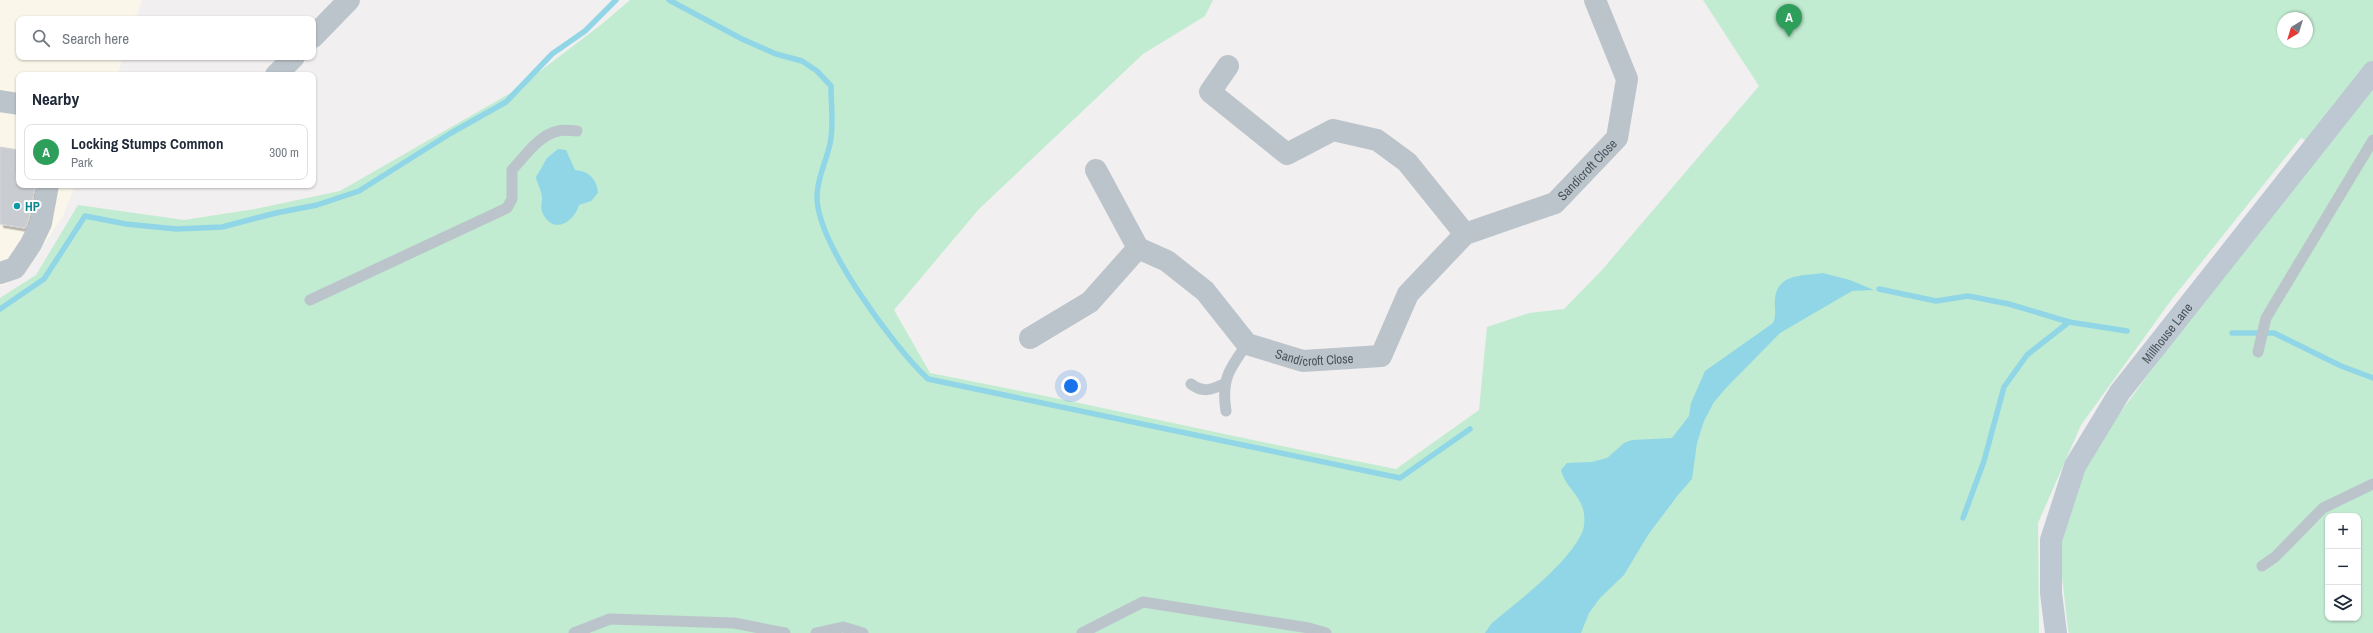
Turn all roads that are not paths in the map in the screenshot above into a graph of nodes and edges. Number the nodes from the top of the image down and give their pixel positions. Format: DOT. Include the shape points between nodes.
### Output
graph roads {
  1 [pos="349,0"];
  2 [pos="1595,0"];
  3 [pos="316,34"];
  4 [pos="1228,66"];
  5 [pos="2373,72"];
  6 [pos="0,101"];
  7 [pos="16,104"];
  8 [pos="577,131"];
  9 [pos="2373,140"];
  10 [pos="1096,170"];
  11 [pos="47,188"];
  12 [pos="1465,234"];
  13 [pos="1138,248"];
  14 [pos="0,273"];
  15 [pos="310,300"];
  16 [pos="1030,338"];
  17 [pos="1247,344"];
  18 [pos="2258,352"];
  19 [pos="1190,384"];
  20 [pos="1224,384"];
  21 [pos="1226,411"];
  22 [pos="2373,484"];
  23 [pos="2262,566"];
  24 [pos="574,633"];
  25 [pos="785,633"];
  26 [pos="816,633"];
  27 [pos="864,633"];
  28 [pos="1082,633"];
  29 [pos="1326,633"];
  30 [pos="2056,633"];
  1 -- 3 [label="street"];
  2 -- 12 [label="street, Sandicroft Close" via="1627,79 1617,138 1555,203"];
  4 -- 12 [label="street" via="1210,92 1287,154 1333,130 1377,140 1407,162"];
  5 -- 30 [label="street, Millhouse Lane" via="2120,392 2075,466 2051,540 2051,593"];
  6 -- 7 [label="street"];
  8 -- 15 [label="lane" via="558,130 542,138 526,154 512,170 512,199 507,208"];
  9 -- 18 [label="lane" via="2331,207 2262,328"];
  10 -- 13 [label="street"];
  11 -- 14 [label="street" via="41,223 31,244 15,268"];
  12 -- 17 [label="street, Sandicroft Close" via="1408,294 1380,356 1303,361"];
  13 -- 16 [label="street" via="1090,302"];
  13 -- 17 [label="street" via="1167,261 1204,291"];
  17 -- 20 [label="lane" via="1236,359"];
  19 -- 20 [label="lane" via="1200,391 1212,390"];
  20 -- 21 [label="lane"];
  22 -- 23 [label="lane" via="2323,508 2275,557"];
  24 -- 25 [label="lane" via="610,619 734,623"];
  26 -- 27 [label="lane" via="843,627"];
  28 -- 29 [label="lane" via="1143,602 1309,628"];
}
